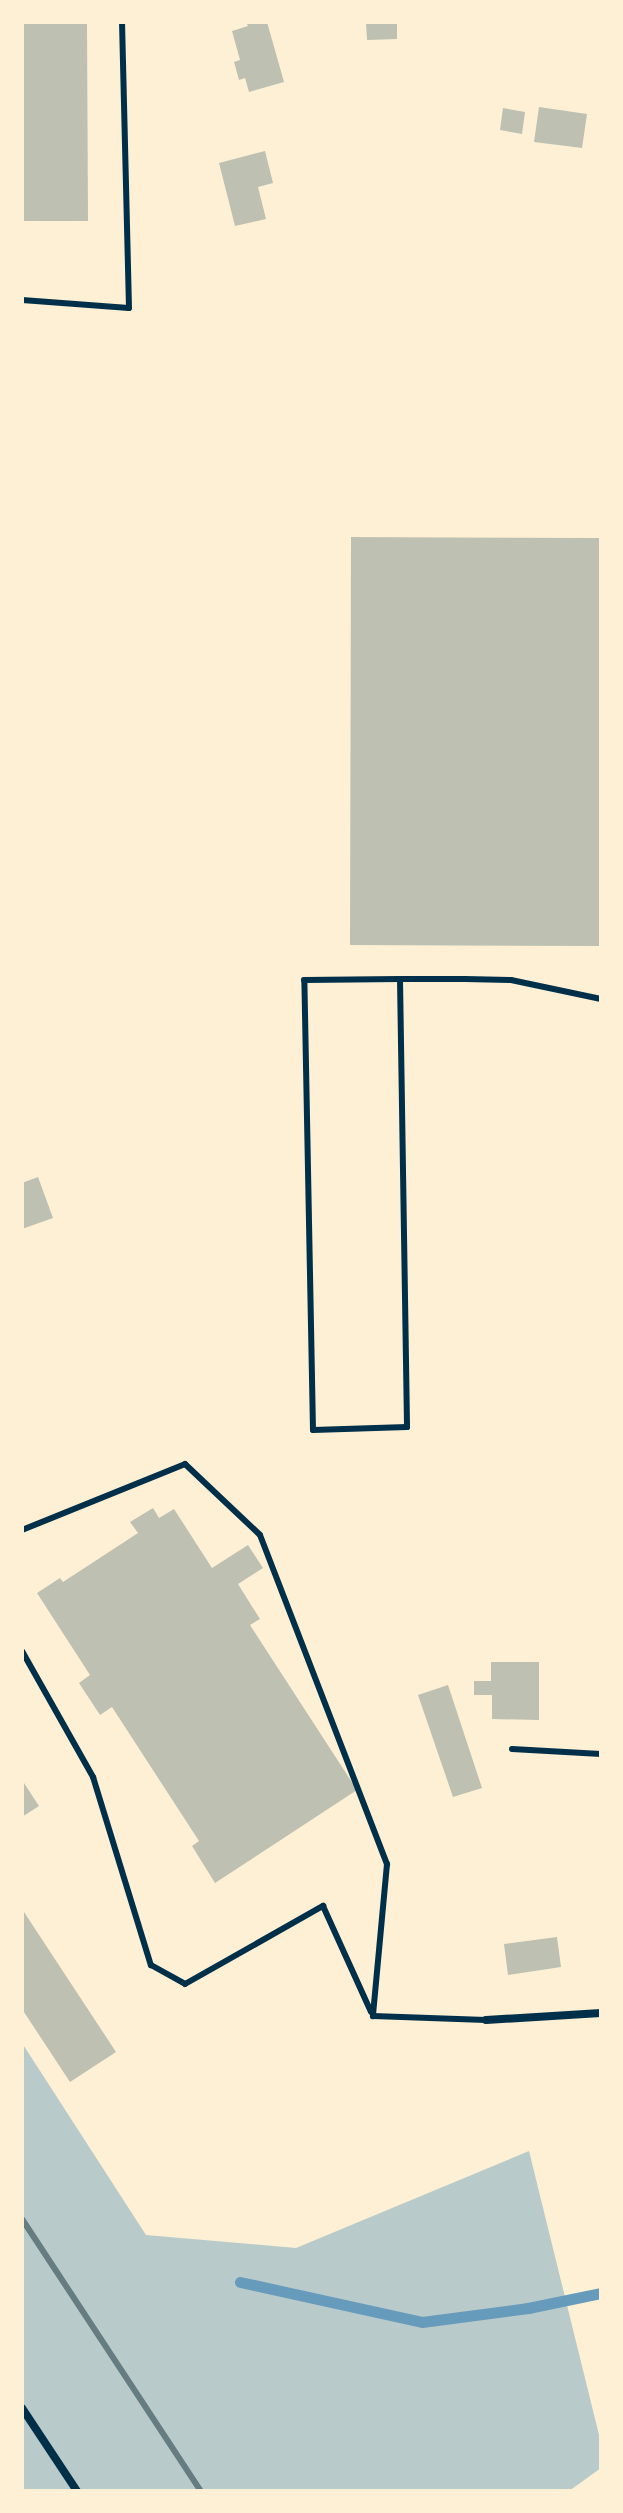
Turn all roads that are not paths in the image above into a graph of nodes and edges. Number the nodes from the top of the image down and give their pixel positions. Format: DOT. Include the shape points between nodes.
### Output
graph roads {
  1 [pos="122,22"];
  2 [pos="22,300"];
  3 [pos="400,979"];
  4 [pos="601,999"];
  5 [pos="22,1530"];
  6 [pos="22,1651"];
  7 [pos="512,1749"];
  8 [pos="601,1754"];
  9 [pos="601,2013"];
  10 [pos="373,2016"];
  11 [pos="486,2020"];
  12 [pos="22,2408"];
  13 [pos="77,2491"];
  1 -- 2 [label="lane" via="129,308"];
  3 -- 3 [label="lane" via="304,980 313,1430 407,1427"];
  3 -- 4 [label="lane" via="511,980"];
  5 -- 10 [label="lane" via="185,1464 260,1535 387,1864"];
  6 -- 10 [label="lane" via="93,1777 151,1965 185,1984 323,1906"];
  7 -- 8 [label="lane"];
  9 -- 11 [label="street"];
  10 -- 11 [label="lane"];
  12 -- 13 [label="street"];
}
